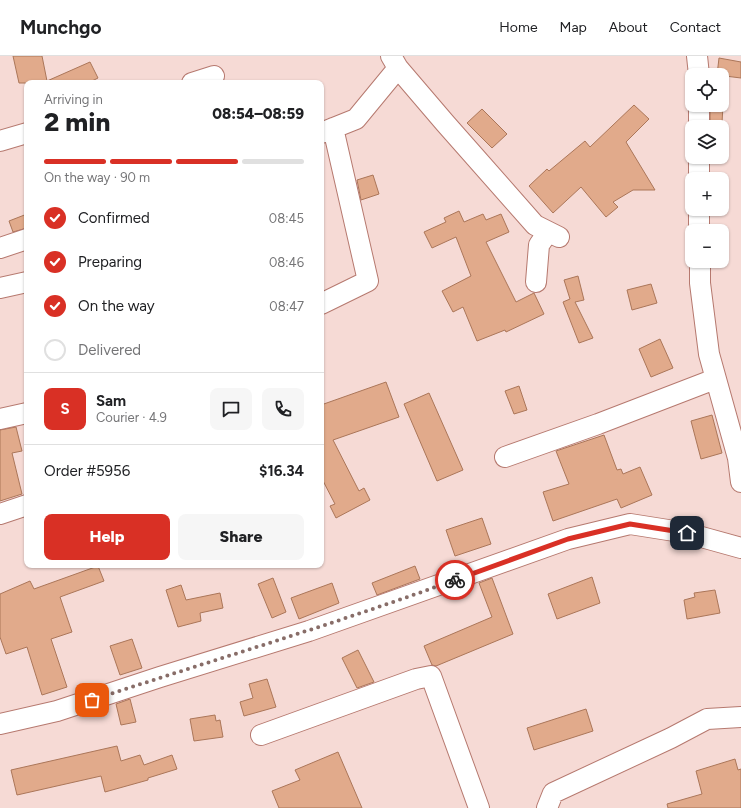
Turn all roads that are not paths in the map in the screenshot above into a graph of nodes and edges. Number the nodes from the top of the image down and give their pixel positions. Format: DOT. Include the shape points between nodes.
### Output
graph roads {
  1 [pos="698,56"];
  2 [pos="395,62"];
  3 [pos="699,68"];
  4 [pos="214,76"];
  5 [pos="201,80"];
  6 [pos="327,131"];
  7 [pos="24,134"];
  8 [pos="0,141"];
  9 [pos="24,240"];
  10 [pos="0,248"];
  11 [pos="700,268"];
  12 [pos="536,282"];
  13 [pos="24,283"];
  14 [pos="0,288"];
  15 [pos="324,303"];
  16 [pos="716,379"];
  17 [pos="24,414"];
  18 [pos="0,420"];
  19 [pos="505,457"];
  20 [pos="741,482"];
  21 [pos="24,507"];
  22 [pos="0,514"];
  23 [pos="741,548"];
  24 [pos="741,717"];
  25 [pos="0,724"];
  26 [pos="261,735"];
  27 [pos="479,808"];
  28 [pos="547,808"];
  1 -- 3 [label="street"];
  2 -- 6 [label="street" via="356,119"];
  2 -- 12 [label="street" via="535,225 554,234 539,245"];
  4 -- 5 [label="street"];
  6 -- 15 [label="street" via="368,281"];
  7 -- 8 [label="street"];
  9 -- 10 [label="street"];
  11 -- 16 [label="street" via="710,354"];
  13 -- 14 [label="street"];
  16 -- 19 [label="street"];
  16 -- 20 [label="street" via="738,458"];
  17 -- 18 [label="street"];
  21 -- 22 [label="street"];
  23 -- 25 [label="street" via="687,533 630,524 568,539 309,631 57,711"];
  24 -- 28 [label="street" via="707,719 553,793"];
  26 -- 27 [label="street" via="416,679 431,676"];
}
